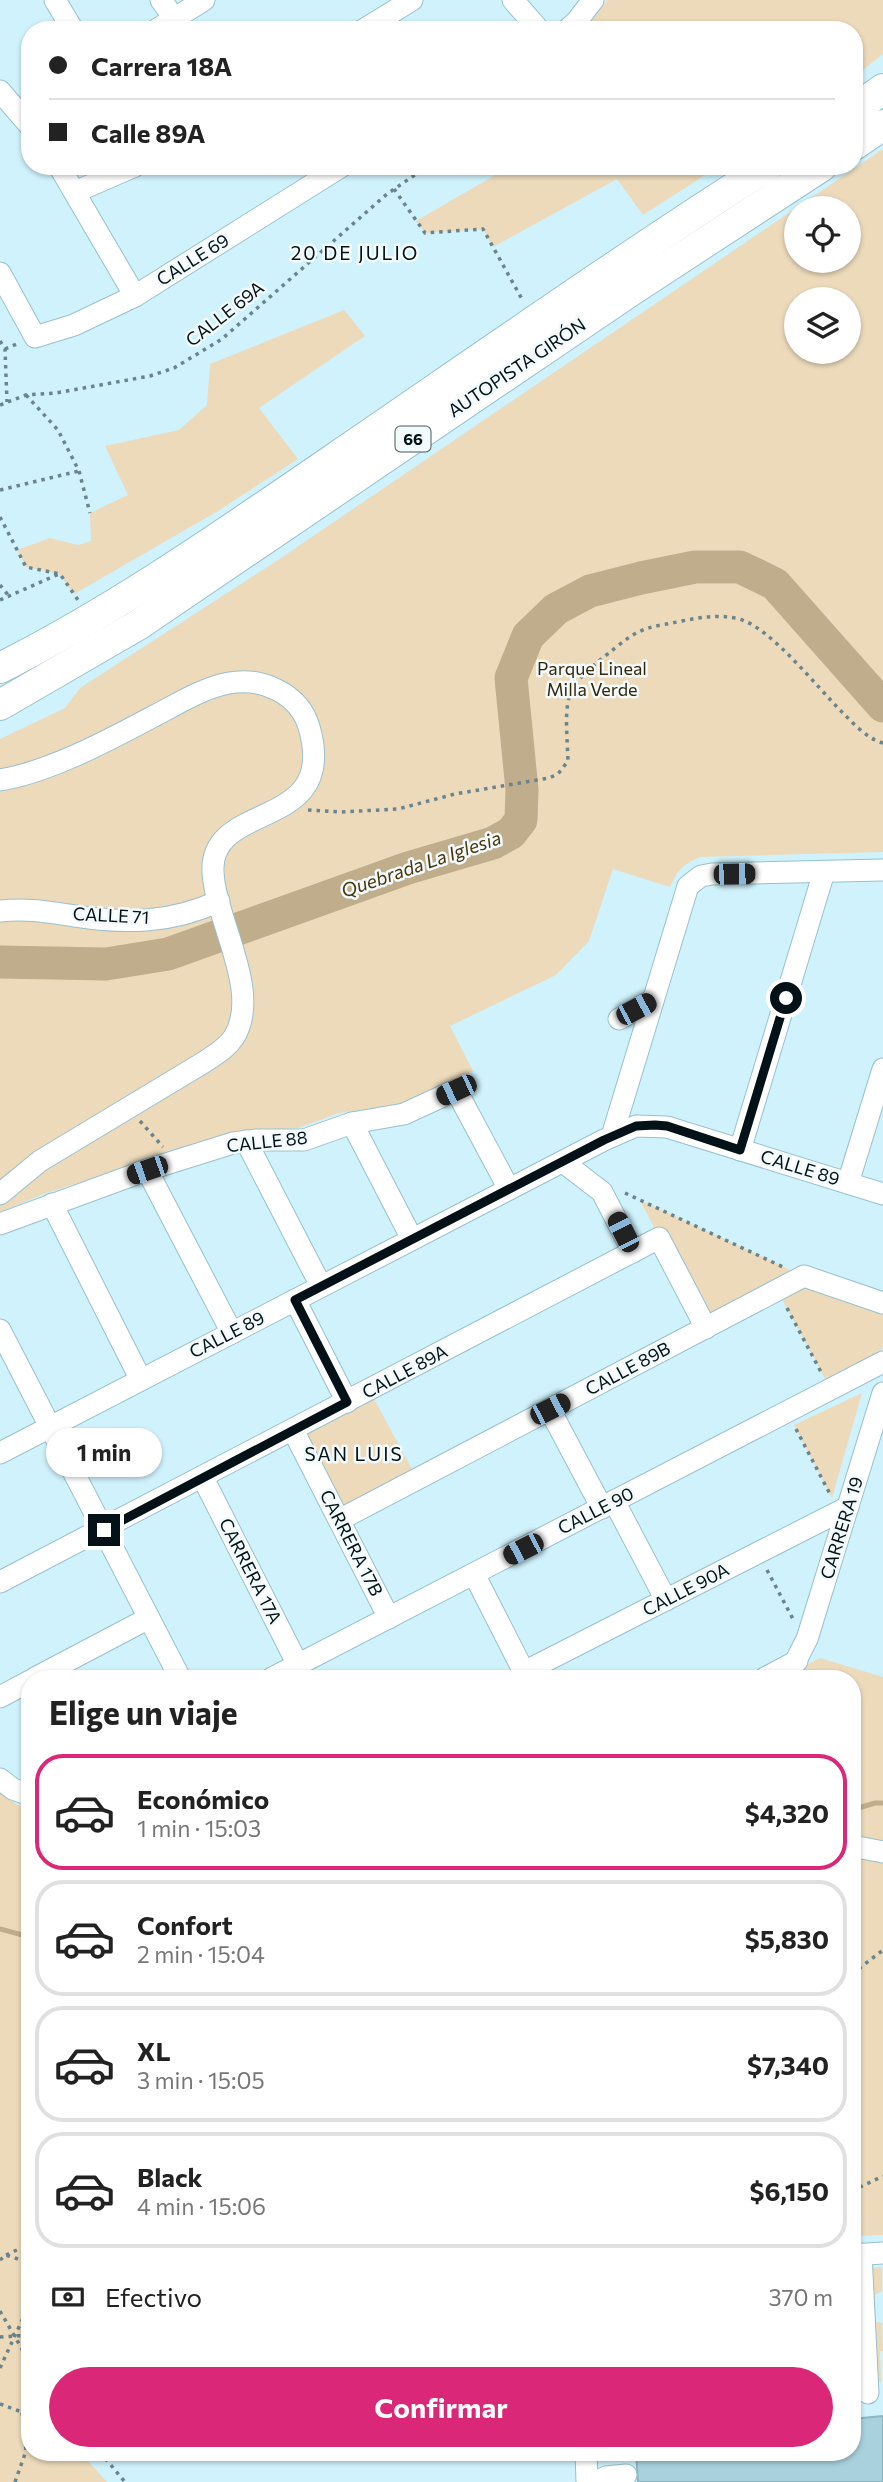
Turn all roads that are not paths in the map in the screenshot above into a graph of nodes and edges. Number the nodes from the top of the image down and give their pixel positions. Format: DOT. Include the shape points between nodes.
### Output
graph roads {
  1 [pos="55,0"];
  2 [pos="162,0"];
  3 [pos="204,0"];
  4 [pos="412,0"];
  5 [pos="513,0"];
  6 [pos="593,0"];
  7 [pos="174,18"];
  8 [pos="68,21"];
  9 [pos="170,21"];
  10 [pos="378,21"];
  11 [pos="531,21"];
  12 [pos="578,21"];
  13 [pos="883,89"];
  14 [pos="0,91"];
  15 [pos="0,100"];
  16 [pos="863,103"];
  17 [pos="21,113"];
  18 [pos="883,125"];
  19 [pos="863,139"];
  20 [pos="65,175"];
  21 [pos="114,175"];
  22 [pos="328,175"];
  23 [pos="754,175"];
  24 [pos="808,175"];
  25 [pos="75,192"];
  26 [pos="0,273"];
  27 [pos="135,296"];
  28 [pos="0,668"];
  29 [pos="0,705"];
  30 [pos="0,780"];
  31 [pos="883,870"];
  32 [pos="824,872"];
  33 [pos="222,909"];
  34 [pos="0,911"];
  35 [pos="653,1000"];
  36 [pos="619,1019"];
  37 [pos="883,1069"];
  38 [pos="352,1123"];
  39 [pos="612,1136"];
  40 [pos="246,1141"];
  41 [pos="740,1150"];
  42 [pos="563,1161"];
  43 [pos="147,1170"];
  44 [pos="848,1183"];
  45 [pos="509,1189"];
  46 [pos="0,1194"];
  47 [pos="883,1194"];
  48 [pos="52,1203"];
  49 [pos="0,1224"];
  50 [pos="412,1240"];
  51 [pos="633,1252"];
  52 [pos="321,1286"];
  53 [pos="295,1300"];
  54 [pos="883,1303"];
  55 [pos="706,1328"];
  56 [pos="0,1330"];
  57 [pos="232,1333"];
  58 [pos="883,1362"];
  59 [pos="141,1380"];
  60 [pos="883,1393"];
  61 [pos="347,1402"];
  62 [pos="550,1409"];
  63 [pos="51,1426"];
  64 [pos="293,1430"];
  65 [pos="0,1452"];
  66 [pos="202,1478"];
  67 [pos="608,1505"];
  68 [pos="844,1509"];
  69 [pos="340,1520"];
  70 [pos="104,1530"];
  71 [pos="474,1574"];
  72 [pos="0,1582"];
  73 [pos="666,1600"];
  74 [pos="149,1618"];
  75 [pos="389,1618"];
  76 [pos="796,1661"];
  77 [pos="298,1665"];
  78 [pos="50,1670"];
  79 [pos="176,1670"];
  80 [pos="288,1670"];
  81 [pos="522,1670"];
  82 [pos="534,1670"];
  83 [pos="780,1670"];
  84 [pos="21,1686"];
  85 [pos="0,1697"];
  86 [pos="0,1779"];
  87 [pos="21,1792"];
  88 [pos="861,1848"];
  89 [pos="883,1852"];
  90 [pos="883,2253"];
  91 [pos="861,2255"];
  92 [pos="861,2305"];
  93 [pos="868,2393"];
  94 [pos="586,2461"];
  95 [pos="626,2475"];
  96 [pos="587,2482"];
  97 [pos="596,2482"];
  1 -- 8 [label="street"];
  2 -- 7 [label="street"];
  3 -- 7 [label="street"];
  4 -- 10 [label="street"];
  5 -- 11 [label="street"];
  6 -- 12 [label="street"];
  7 -- 9 [label="street"];
  13 -- 16 [label="highway"];
  14 -- 15 [label="street"];
  14 -- 17 [label="street"];
  18 -- 19 [label="highway"];
  20 -- 25 [label="street"];
  21 -- 25 [label="street"];
  22 -- 27 [label="street, CALLE 69"];
  23 -- 28 [label="highway, AUTOPISTA GIRÓN / 66" via="253,514 91,619"];
  24 -- 29 [label="highway, AUTOPISTA GIRÓN / 66" via="138,625"];
  25 -- 27 [label="street"];
  26 -- 27 [label="street, CALLE 69" via="35,337 74,325"];
  30 -- 33 [label="street" via="39,770 228,683 264,684 285,694 308,722 316,759 312,775 298,796 236,830 217,849 213,871"];
  31 -- 32 [label="street"];
  32 -- 35 [label="street" via="701,876 688,886"];
  32 -- 41 [label="street"];
  33 -- 34 [label="street, CALLE 71" via="144,920 29,908"];
  33 -- 46 [label="street" via="243,1008 234,1037 214,1055 40,1161"];
  35 -- 36 [label="street"];
  35 -- 39 [label="street"];
  37 -- 44 [label="street"];
  38 -- 40 [label="street, CALLE 88" via="304,1140"];
  38 -- 45 [label="street, CALLE 88" via="404,1114 456,1090"];
  38 -- 50 [label="street"];
  39 -- 41 [label="street, CALLE 89" via="636,1126 667,1126"];
  39 -- 42 [label="street, CALLE 89"];
  40 -- 43 [label="street, CALLE 88"];
  40 -- 52 [label="street"];
  41 -- 44 [label="street, CALLE 89"];
  42 -- 45 [label="street, CALLE 89"];
  42 -- 51 [label="street" via="602,1192"];
  43 -- 48 [label="street, CALLE 88"];
  43 -- 57 [label="street"];
  44 -- 47 [label="street, CALLE 89"];
  45 -- 50 [label="street, CALLE 89"];
  48 -- 49 [label="street, CALLE 88"];
  48 -- 59 [label="street"];
  50 -- 52 [label="street, CALLE 89"];
  51 -- 55 [label="street, CALLE 89A" via="659,1238"];
  51 -- 61 [label="street, CALLE 89A"];
  52 -- 53 [label="street, CALLE 89"];
  53 -- 57 [label="street, CALLE 89"];
  53 -- 61 [label="street"];
  54 -- 55 [label="street, CALLE 89B" via="804,1276"];
  55 -- 62 [label="street, CALLE 89B"];
  56 -- 63 [label="street"];
  57 -- 59 [label="street, CALLE 89"];
  58 -- 67 [label="street, CALLE 90"];
  59 -- 63 [label="street, CALLE 89"];
  60 -- 68 [label="street, CARRERA 19"];
  61 -- 64 [label="street, CALLE 89A"];
  62 -- 67 [label="street"];
  62 -- 69 [label="street, CALLE 89B"];
  63 -- 65 [label="street, CALLE 89"];
  63 -- 70 [label="street"];
  64 -- 66 [label="street, CALLE 89A"];
  64 -- 69 [label="street, CARRERA 17B"];
  66 -- 70 [label="street, CALLE 89A"];
  66 -- 77 [label="street, CARRERA 17A"];
  67 -- 71 [label="street, CALLE 90"];
  67 -- 73 [label="street"];
  68 -- 73 [label="street, CALLE 90A"];
  68 -- 76 [label="street, CARRERA 19"];
  69 -- 75 [label="street, CARRERA 17B"];
  70 -- 72 [label="street, CALLE 89A"];
  70 -- 74 [label="street"];
  71 -- 75 [label="street, CALLE 90"];
  71 -- 81 [label="street"];
  73 -- 82 [label="street, CALLE 90A"];
  74 -- 78 [label="street"];
  74 -- 79 [label="street"];
  75 -- 77 [label="street, CALLE 90"];
  76 -- 83 [label="street"];
  77 -- 80 [label="street, CALLE 90"];
  84 -- 85 [label="street"];
  86 -- 87 [label="street"];
  88 -- 89 [label="street"];
  90 -- 91 [label="street"];
  92 -- 93 [label="street"];
  94 -- 96 [label="street"];
  95 -- 97 [label="street"];
}
